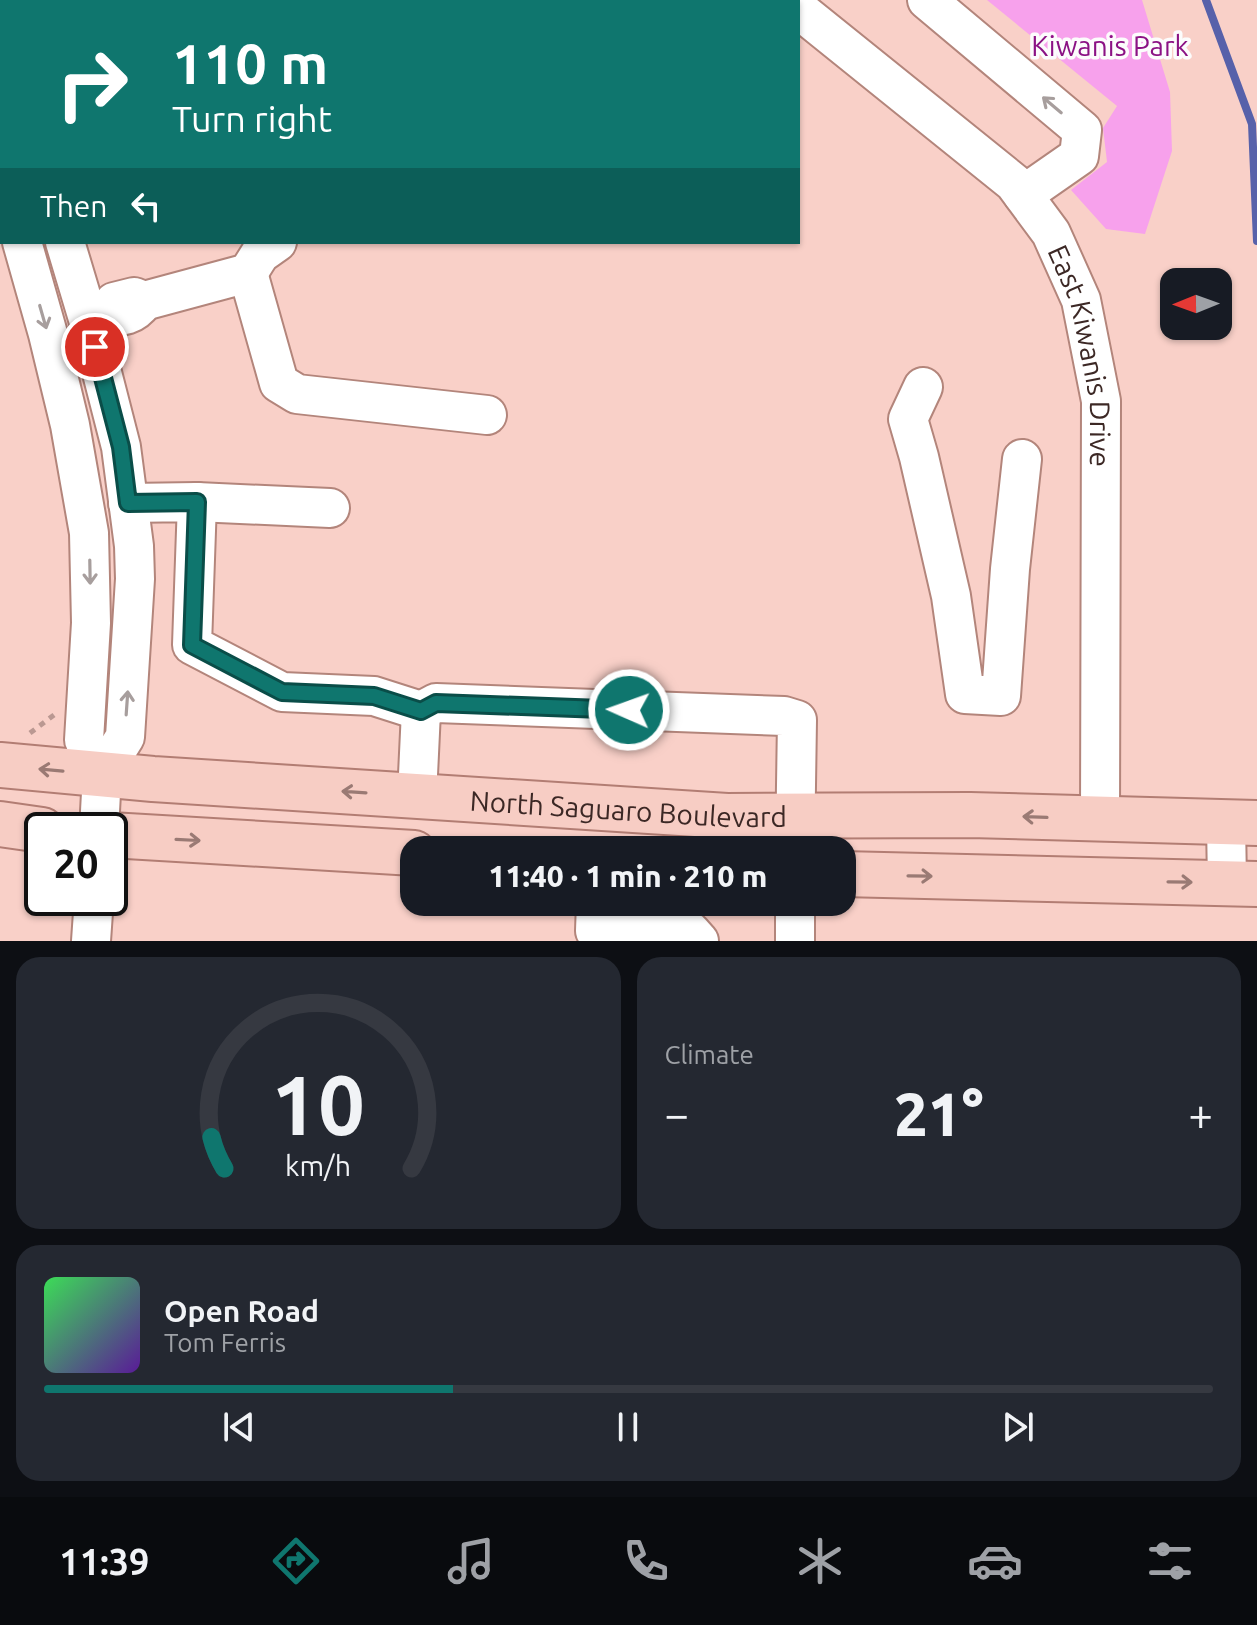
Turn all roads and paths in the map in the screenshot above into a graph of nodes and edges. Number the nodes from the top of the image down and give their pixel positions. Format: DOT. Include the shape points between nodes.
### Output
graph roads {
  1 [pos="927,0"];
  2 [pos="804,7"];
  3 [pos="1023,195"];
  4 [pos="23,244"];
  5 [pos="66,244"];
  6 [pos="274,244"];
  7 [pos="248,273"];
  8 [pos="98,318"];
  9 [pos="923,387"];
  10 [pos="487,415"];
  11 [pos="1022,459"];
  12 [pos="197,502"];
  13 [pos="128,503"];
  14 [pos="330,508"];
  15 [pos="61,710"];
  16 [pos="421,711"];
  17 [pos="11,752"];
  18 [pos="102,774"];
  19 [pos="417,796"];
  20 [pos="100,812"];
  21 [pos="1100,820"];
  22 [pos="1244,823"];
  23 [pos="0,824"];
  24 [pos="24,827"];
  25 [pos="796,833"];
  26 [pos="128,836"];
  27 [pos="400,852"];
  28 [pos="856,874"];
  29 [pos="1242,884"];
  30 [pos="93,916"];
  31 [pos="596,916"];
  32 [pos="795,916"];
  33 [pos="91,941"];
  34 [pos="699,941"];
  35 [pos="795,941"];
  3 -- 1 [label="street, one-way" via="1079,156 1082,130"];
  2 -- 3 [label="street, East Kiwanis Drive"];
  3 -- 21 [label="street, East Kiwanis Drive" via="1051,233 1081,300 1101,401"];
  4 -- 18 [label="street, one-way" via="70,425 89,533 91,623 84,740"];
  5 -- 8 [label="street"];
  6 -- 7 [label="street"];
  7 -- 8 [label="street" via="144,301 137,311"];
  7 -- 10 [label="street" via="279,383 297,394"];
  8 -- 13 [label="street"];
  9 -- 11 [label="street" via="908,419 951,596 965,694 1001,696"];
  12 -- 13 [label="street"];
  12 -- 14 [label="street"];
  12 -- 16 [label="street" via="192,645 282,692 374,696"];
  18 -- 13 [label="street, one-way" via="125,737 135,579"];
  15 -- 17 [label="path"];
  16 -- 19 [label="street"];
  16 -- 25 [label="street" via="436,703 797,720"];
  18 -- 17 [label="main road, North Saguaro Boulevard, one-way"];
  19 -- 18 [label="main road, North Saguaro Boulevard, one-way"];
  18 -- 20 [label="street"];
  19 -- 25 [label="main road, North Saguaro Boulevard" via="727,816"];
  21 -- 22 [label="main road, North Saguaro Boulevard"];
  21 -- 25 [label="main road, North Saguaro Boulevard, one-way" via="970,815"];
  22 -- 29 [label="street"];
  23 -- 24 [label="main road"];
  26 -- 27 [label="main road, one-way"];
  28 -- 29 [label="main road, one-way"];
  30 -- 33 [label="street"];
  31 -- 34 [label="street" via="595,931 691,932"];
  32 -- 35 [label="street"];
}
